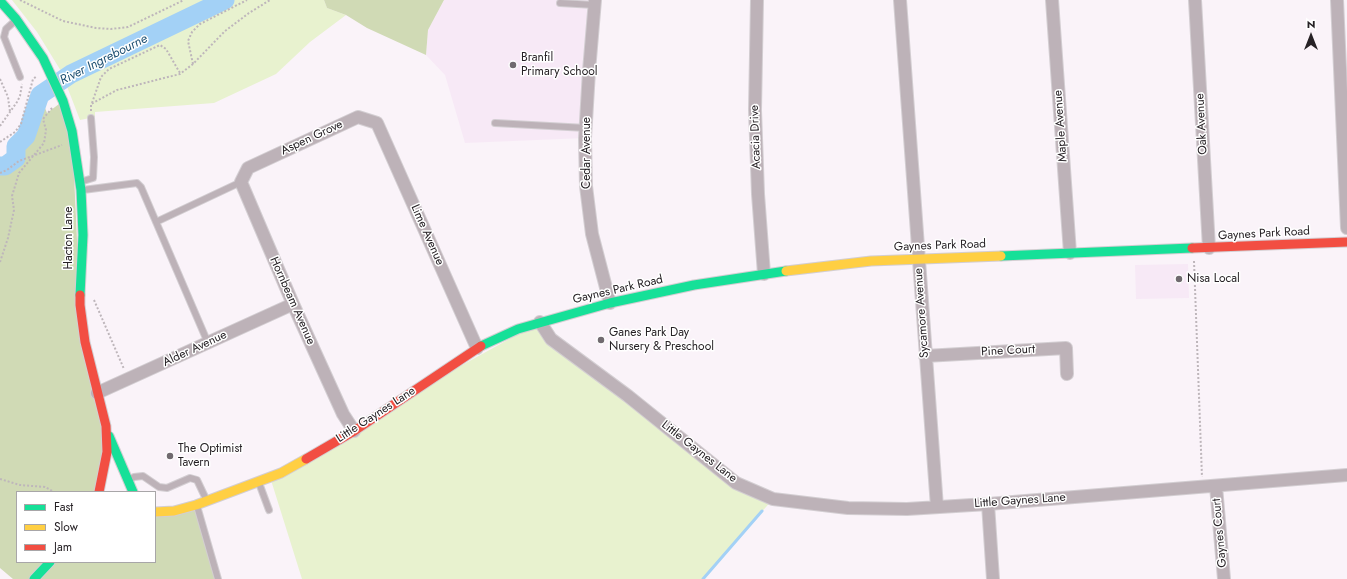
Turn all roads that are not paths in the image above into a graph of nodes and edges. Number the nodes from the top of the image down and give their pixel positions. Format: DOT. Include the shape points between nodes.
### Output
graph roads {
  1 [pos="757,0"];
  2 [pos="900,0"];
  3 [pos="1052,0"];
  4 [pos="1195,0"];
  5 [pos="1337,0"];
  6 [pos="0,1"];
  7 [pos="595,2"];
  8 [pos="560,3"];
  9 [pos="16,19"];
  10 [pos="20,76"];
  11 [pos="91,118"];
  12 [pos="377,123"];
  13 [pos="496,123"];
  14 [pos="586,128"];
  15 [pos="241,182"];
  16 [pos="81,186"];
  17 [pos="156,222"];
  18 [pos="1347,228"];
  19 [pos="1347,242"];
  20 [pos="1209,248"];
  21 [pos="1070,253"];
  22 [pos="918,258"];
  23 [pos="764,274"];
  24 [pos="610,303"];
  25 [pos="293,304"];
  26 [pos="540,322"];
  27 [pos="208,343"];
  28 [pos="478,348"];
  29 [pos="925,356"];
  30 [pos="1067,374"];
  31 [pos="97,393"];
  32 [pos="106,426"];
  33 [pos="354,431"];
  34 [pos="1347,476"];
  35 [pos="128,481"];
  36 [pos="258,482"];
  37 [pos="1216,486"];
  38 [pos="99,491"];
  39 [pos="133,491"];
  40 [pos="207,501"];
  41 [pos="988,504"];
  42 [pos="196,505"];
  43 [pos="937,507"];
  44 [pos="269,510"];
  45 [pos="156,512"];
  46 [pos="49,563"];
  47 [pos="34,579"];
  48 [pos="218,579"];
  49 [pos="993,579"];
  50 [pos="1224,579"];
  1 -- 23 [label="street, Acacia Drive" via="754,110"];
  2 -- 22 [label="street, Sycamore Avenue"];
  3 -- 21 [label="street, Maple Avenue"];
  4 -- 20 [label="street, Oak Avenue"];
  5 -- 18 [label="street"];
  6 -- 9 [label="street, Hacton Lane"];
  7 -- 8 [label="lane"];
  7 -- 14 [label="street, Cedar Avenue"];
  9 -- 10 [label="lane" via="6,29 4,37"];
  9 -- 16 [label="street, Hacton Lane" via="43,58 63,101 74,142"];
  11 -- 16 [label="lane" via="93,178"];
  12 -- 15 [label="street, Aspen Grove" via="358,117 248,168"];
  12 -- 28 [label="street, Lime Avenue"];
  13 -- 14 [label="lane"];
  14 -- 24 [label="street, Cedar Avenue" via="586,186 592,234"];
  15 -- 17 [label="lane"];
  15 -- 25 [label="street, Hornbeam Avenue"];
  16 -- 17 [label="lane" via="137,183"];
  16 -- 31 [label="street, Hacton Lane" via="83,235 80,305 85,342"];
  17 -- 27 [label="lane"];
  19 -- 20 [label="street, Gaynes Park Road"];
  20 -- 21 [label="street, Gaynes Park Road"];
  21 -- 22 [label="street, Gaynes Park Road"];
  22 -- 23 [label="street, Gaynes Park Road"];
  22 -- 29 [label="street, Sycamore Avenue"];
  23 -- 24 [label="street, Gaynes Park Road" via="694,285"];
  24 -- 26 [label="street, Gaynes Park Road"];
  25 -- 27 [label="street, Alder Avenue"];
  25 -- 33 [label="street, Hornbeam Avenue" via="342,414"];
  26 -- 28 [label="street, Little Gaynes Lane"];
  26 -- 43 [label="street, Little Gaynes Lane" via="551,339 628,396 736,483 746,488 773,499 812,505 855,508"];
  27 -- 31 [label="street, Alder Avenue"];
  28 -- 33 [label="street, Little Gaynes Lane"];
  29 -- 30 [label="street, Pine Court" via="1066,348"];
  29 -- 43 [label="street, Sycamore Avenue"];
  31 -- 32 [label="street, Hacton Lane"];
  32 -- 35 [label="street"];
  32 -- 38 [label="street, Hacton Lane" via="107,452"];
  33 -- 36 [label="street, Little Gaynes Lane"];
  34 -- 37 [label="street, Little Gaynes Lane"];
  35 -- 39 [label="street"];
  35 -- 40 [label="lane" via="143,476 158,487 167,488 190,478 197,480"];
  36 -- 40 [label="street, Little Gaynes Lane"];
  36 -- 44 [label="lane"];
  37 -- 41 [label="street, Little Gaynes Lane"];
  37 -- 50 [label="street, Gaynes Court"];
  40 -- 42 [label="street, Little Gaynes Lane"];
  41 -- 43 [label="street, Little Gaynes Lane"];
  41 -- 49 [label="street"];
  42 -- 45 [label="street, Little Gaynes Lane" via="174,511"];
  42 -- 48 [label="lane"];
  46 -- 47 [label="street"];
}
